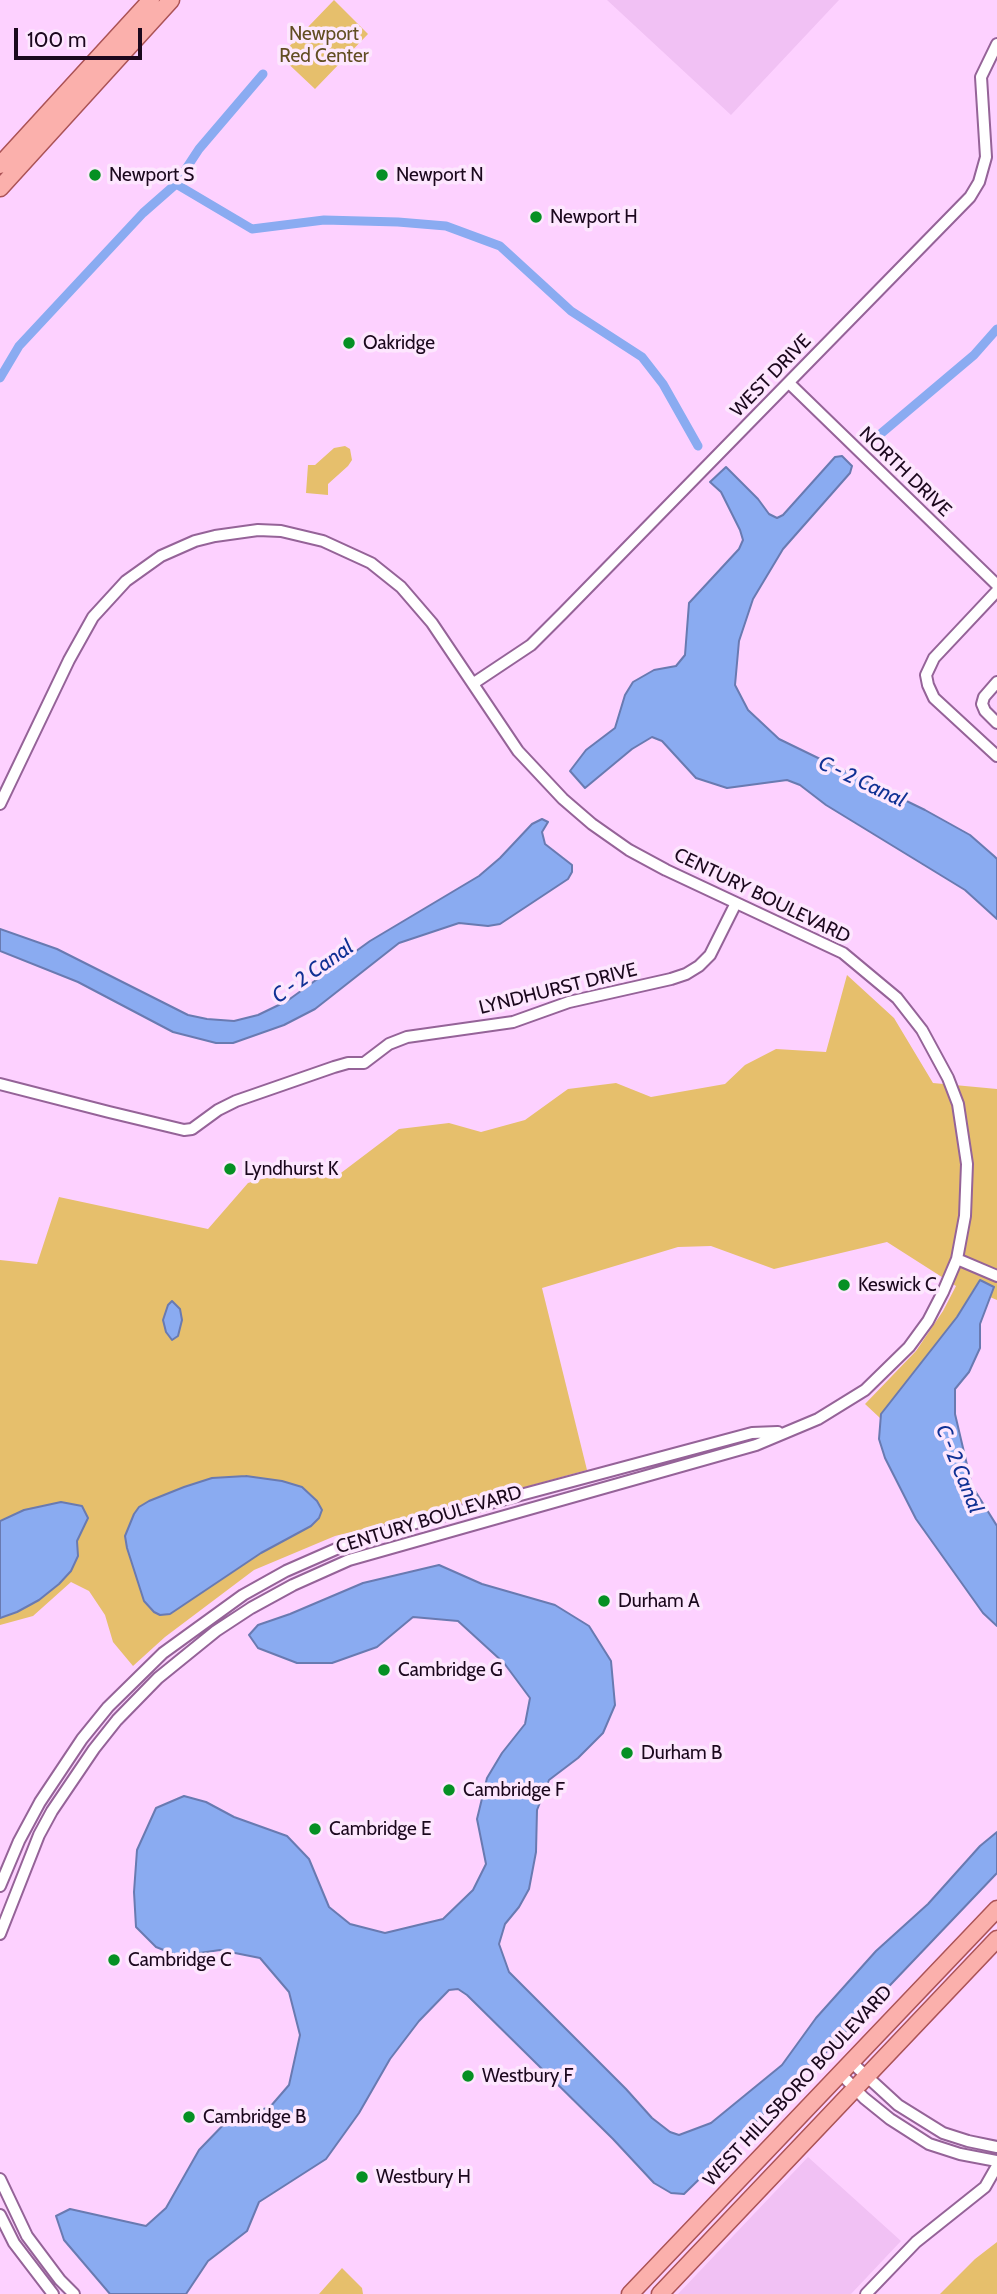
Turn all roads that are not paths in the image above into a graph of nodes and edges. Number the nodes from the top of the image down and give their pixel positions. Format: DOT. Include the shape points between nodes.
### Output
graph roads {
  1 [pos="151,0"];
  2 [pos="171,0"];
  3 [pos="997,44"];
  4 [pos="0,164"];
  5 [pos="0,188"];
  6 [pos="789,383"];
  7 [pos="997,585"];
  8 [pos="997,590"];
  9 [pos="997,682"];
  10 [pos="474,683"];
  11 [pos="997,723"];
  12 [pos="997,756"];
  13 [pos="0,804"];
  14 [pos="736,903"];
  15 [pos="0,1084"];
  16 [pos="957,1259"];
  17 [pos="997,1276"];
  18 [pos="785,1431"];
  19 [pos="0,1886"];
  20 [pos="997,1909"];
  21 [pos="0,1934"];
  22 [pos="997,1940"];
  23 [pos="845,2067"];
  24 [pos="866,2076"];
  25 [pos="854,2089"];
  26 [pos="997,2147"];
  27 [pos="997,2161"];
  28 [pos="997,2166"];
  29 [pos="0,2179"];
  30 [pos="0,2215"];
  31 [pos="53,2294"];
  32 [pos="74,2294"];
  33 [pos="630,2294"];
  34 [pos="660,2294"];
  35 [pos="866,2294"];
  1 -- 4 [label="main road"];
  2 -- 5 [label="main road"];
  3 -- 6 [label="street, WEST DRIVE" via="981,77 986,157 976,188"];
  6 -- 7 [label="street, NORTH DRIVE"];
  6 -- 10 [label="street, WEST DRIVE" via="531,645"];
  8 -- 12 [label="street" via="934,658 926,675 934,698"];
  9 -- 11 [label="street" via="982,704"];
  10 -- 13 [label="street, CENTURY BOULEVARD" via="401,587 350,552 281,531 258,530 195,541 161,556 126,581 93,617"];
  10 -- 14 [label="street, CENTURY BOULEVARD" via="526,761 592,824 629,850"];
  14 -- 15 [label="street, LYNDHURST DRIVE" via="710,955 686,974 569,1002 513,1022 407,1037 364,1063 334,1067 236,1101 192,1129"];
  14 -- 16 [label="street, CENTURY BOULEVARD" via="843,953 897,998 922,1030 948,1078 964,1135 965,1216"];
  16 -- 17 [label="street"];
  16 -- 18 [label="street, CENTURY BOULEVARD" via="928,1321 889,1369 831,1412"];
  18 -- 19 [label="street, CENTURY BOULEVARD" via="752,1433 386,1531 286,1571 243,1595 163,1653 108,1707 40,1802"];
  18 -- 21 [label="street, CENTURY BOULEVARD" via="756,1445 349,1560 251,1608 158,1678 94,1749 39,1835"];
  20 -- 23 [label="main road, WEST HILLSBORO BOULEVARD"];
  22 -- 24 [label="main road"];
  23 -- 24 [label="street"];
  23 -- 25 [label="street"];
  23 -- 33 [label="main road, WEST HILLSBORO BOULEVARD"];
  24 -- 25 [label="main road"];
  24 -- 26 [label="street" via="898,2105 943,2133"];
  25 -- 27 [label="street" via="929,2144"];
  25 -- 34 [label="main road"];
  28 -- 35 [label="street" via="985,2187 916,2242"];
  29 -- 32 [label="street" via="27,2236"];
  30 -- 31 [label="street" via="14,2243"];
}
